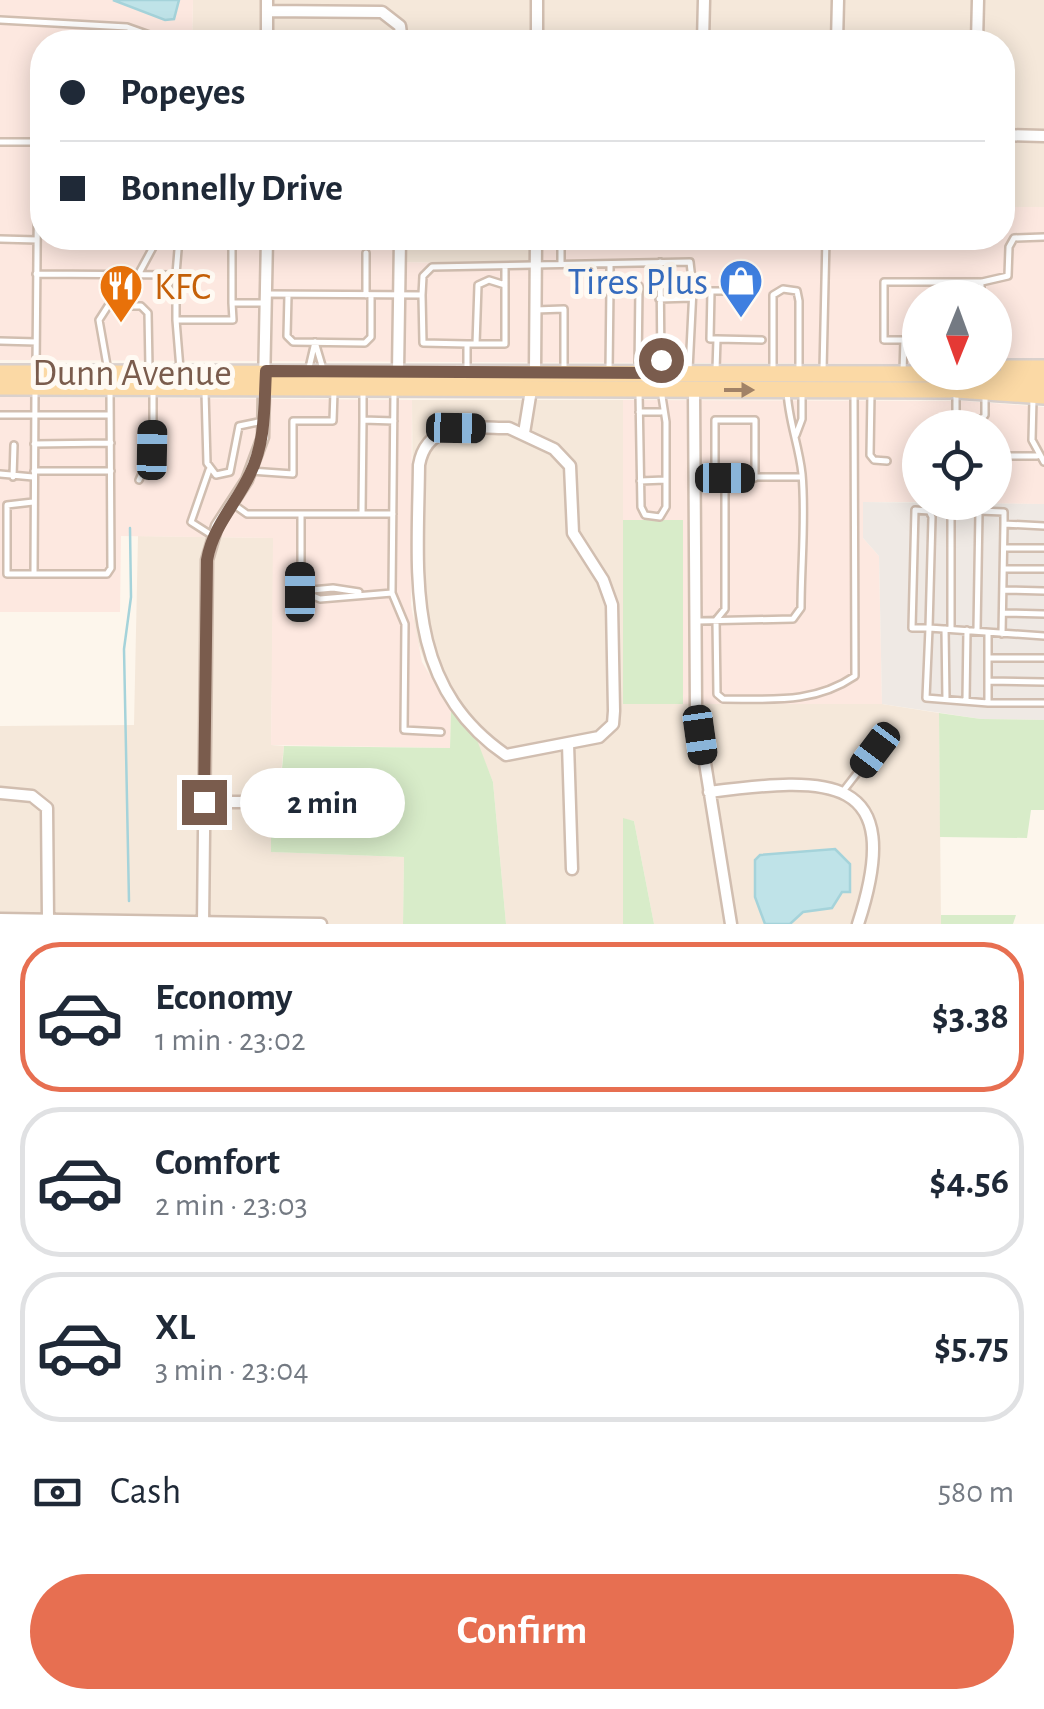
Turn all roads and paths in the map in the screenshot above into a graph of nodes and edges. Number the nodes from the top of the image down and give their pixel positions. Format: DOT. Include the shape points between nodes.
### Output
graph roads {
  1 [pos="537,0"];
  2 [pos="704,0"];
  3 [pos="838,0"];
  4 [pos="978,0"];
  5 [pos="267,6"];
  6 [pos="0,20"];
  7 [pos="133,30"];
  8 [pos="400,30"];
  9 [pos="537,30"];
  10 [pos="703,30"];
  11 [pos="837,30"];
  12 [pos="977,30"];
  13 [pos="1015,135"];
  14 [pos="1044,136"];
  15 [pos="0,142"];
  16 [pos="30,142"];
  17 [pos="1044,237"];
  18 [pos="1015,238"];
  19 [pos="0,240"];
  20 [pos="30,240"];
  21 [pos="37,250"];
  22 [pos="152,250"];
  23 [pos="178,250"];
  24 [pos="232,250"];
  25 [pos="267,250"];
  26 [pos="400,250"];
  27 [pos="536,250"];
  28 [pos="561,250"];
  29 [pos="826,250"];
  30 [pos="1009,250"];
  31 [pos="366,253"];
  32 [pos="660,262"];
  33 [pos="560,266"];
  34 [pos="610,266"];
  35 [pos="478,267"];
  36 [pos="505,267"];
  37 [pos="536,267"];
  38 [pos="36,274"];
  39 [pos="138,275"];
  40 [pos="176,275"];
  41 [pos="990,280"];
  42 [pos="902,282"];
  43 [pos="478,285"];
  44 [pos="505,285"];
  45 [pos="610,287"];
  46 [pos="755,291"];
  47 [pos="288,294"];
  48 [pos="368,295"];
  49 [pos="400,295"];
  50 [pos="422,295"];
  51 [pos="266,298"];
  52 [pos="691,298"];
  53 [pos="659,299"];
  54 [pos="232,303"];
  55 [pos="535,310"];
  56 [pos="176,320"];
  57 [pos="717,339"];
  58 [pos="762,340"];
  59 [pos="902,340"];
  60 [pos="0,341"];
  61 [pos="36,342"];
  62 [pos="315,342"];
  63 [pos="467,344"];
  64 [pos="476,344"];
  65 [pos="1012,368"];
  66 [pos="1044,368"];
  67 [pos="108,370"];
  68 [pos="266,371"];
  69 [pos="149,372"];
  70 [pos="180,372"];
  71 [pos="316,372"];
  72 [pos="398,372"];
  73 [pos="467,372"];
  74 [pos="534,372"];
  75 [pos="564,372"];
  76 [pos="0,373"];
  77 [pos="609,373"];
  78 [pos="689,373"];
  79 [pos="716,373"];
  80 [pos="772,373"];
  81 [pos="822,373"];
  82 [pos="902,374"];
  83 [pos="36,380"];
  84 [pos="638,381"];
  85 [pos="661,381"];
  86 [pos="796,384"];
  87 [pos="1012,385"];
  88 [pos="0,388"];
  89 [pos="110,388"];
  90 [pos="153,388"];
  91 [pos="205,389"];
  92 [pos="265,389"];
  93 [pos="334,389"];
  94 [pos="363,389"];
  95 [pos="394,389"];
  96 [pos="531,390"];
  97 [pos="694,390"];
  98 [pos="854,390"];
  99 [pos="871,390"];
  100 [pos="902,390"];
  101 [pos="953,390"];
  102 [pos="985,390"];
  103 [pos="1012,390"];
  104 [pos="1040,390"];
  105 [pos="955,410"];
  106 [pos="986,410"];
  107 [pos="639,412"];
  108 [pos="661,412"];
  109 [pos="0,415"];
  110 [pos="14,415"];
  111 [pos="34,415"];
  112 [pos="110,415"];
  113 [pos="364,420"];
  114 [pos="394,420"];
  115 [pos="263,421"];
  116 [pos="14,426"];
  117 [pos="524,433"];
  118 [pos="796,435"];
  119 [pos="110,443"];
  120 [pos="33,444"];
  121 [pos="14,445"];
  122 [pos="1012,456"];
  123 [pos="1038,456"];
  124 [pos="887,461"];
  125 [pos="1044,462"];
  126 [pos="111,470"];
  127 [pos="209,470"];
  128 [pos="252,471"];
  129 [pos="0,474"];
  130 [pos="33,474"];
  131 [pos="694,476"];
  132 [pos="13,477"];
  133 [pos="802,477"];
  134 [pos="715,478"];
  135 [pos="725,478"];
  136 [pos="756,478"];
  137 [pos="139,480"];
  138 [pos="665,480"];
  139 [pos="640,481"];
  140 [pos="33,502"];
  141 [pos="233,504"];
  142 [pos="300,514"];
  143 [pos="362,514"];
  144 [pos="393,514"];
  145 [pos="951,520"];
  146 [pos="1004,524"];
  147 [pos="1044,526"];
  148 [pos="213,536"];
  149 [pos="1004,548"];
  150 [pos="1044,548"];
  151 [pos="1004,569"];
  152 [pos="1044,570"];
  153 [pos="34,574"];
  154 [pos="1003,590"];
  155 [pos="1044,591"];
  156 [pos="300,592"];
  157 [pos="362,593"];
  158 [pos="392,593"];
  159 [pos="1003,612"];
  160 [pos="1044,614"];
  161 [pos="716,620"];
  162 [pos="694,622"];
  163 [pos="929,628"];
  164 [pos="948,629"];
  165 [pos="966,630"];
  166 [pos="977,630"];
  167 [pos="988,634"];
  168 [pos="1002,634"];
  169 [pos="1044,636"];
  170 [pos="988,658"];
  171 [pos="1044,658"];
  172 [pos="988,681"];
  173 [pos="1044,682"];
  174 [pos="946,699"];
  175 [pos="966,701"];
  176 [pos="988,703"];
  177 [pos="1044,703"];
  178 [pos="441,732"];
  179 [pos="568,744"];
  180 [pos="875,750"];
  181 [pos="844,790"];
  182 [pos="709,792"];
  183 [pos="0,793"];
  184 [pos="204,802"];
  185 [pos="264,802"];
  186 [pos="572,869"];
  187 [pos="0,919"];
  188 [pos="48,919"];
  189 [pos="204,922"];
  190 [pos="321,924"];
  191 [pos="731,924"];
  192 [pos="858,924"];
  1 -- 9 [label="street"];
  2 -- 10 [label="street"];
  3 -- 11 [label="street"];
  4 -- 12 [label="street"];
  5 -- 8 [label="street" via="382,12"];
  6 -- 7 [label="lane"];
  13 -- 14 [label="street"];
  15 -- 16 [label="lane"];
  17 -- 18 [label="lane"];
  19 -- 20 [label="lane"];
  21 -- 38 [label="lane"];
  22 -- 39 [label="lane"];
  23 -- 40 [label="lane"];
  24 -- 54 [label="lane"];
  25 -- 51 [label="street"];
  26 -- 49 [label="street"];
  27 -- 37 [label="street"];
  28 -- 33 [label="lane"];
  29 -- 81 [label="lane"];
  30 -- 41 [label="lane" via="1008,276"];
  31 -- 48 [label="lane"];
  32 -- 34 [label="lane"];
  32 -- 52 [label="lane" via="690,262"];
  32 -- 53 [label="lane"];
  33 -- 34 [label="lane"];
  33 -- 37 [label="lane"];
  34 -- 45 [label="lane"];
  35 -- 36 [label="lane"];
  35 -- 43 [label="lane"];
  35 -- 50 [label="lane" via="432,267 422,276"];
  36 -- 37 [label="lane"];
  36 -- 44 [label="lane"];
  37 -- 55 [label="street"];
  38 -- 39 [label="lane"];
  38 -- 61 [label="lane"];
  39 -- 40 [label="lane"];
  40 -- 56 [label="lane"];
  42 -- 59 [label="lane" via="884,282 884,340"];
  43 -- 44 [label="lane"];
  43 -- 64 [label="lane"];
  44 -- 64 [label="lane" via="505,344"];
  45 -- 77 [label="lane"];
  45 -- 84 [label="lane" via="639,286"];
  46 -- 57 [label="lane" via="711,291 710,339"];
  47 -- 48 [label="lane"];
  47 -- 51 [label="lane"];
  47 -- 62 [label="lane" via="287,336"];
  48 -- 49 [label="lane"];
  48 -- 62 [label="lane" via="366,343"];
  49 -- 50 [label="lane"];
  49 -- 72 [label="street"];
  50 -- 63 [label="lane" via="423,344"];
  51 -- 54 [label="lane"];
  51 -- 68 [label="street"];
  52 -- 53 [label="lane"];
  52 -- 78 [label="lane"];
  53 -- 85 [label="lane"];
  54 -- 56 [label="lane" via="232,320"];
  55 -- 74 [label="street"];
  55 -- 75 [label="lane" via="564,310"];
  56 -- 70 [label="lane"];
  57 -- 58 [label="lane"];
  57 -- 79 [label="lane"];
  60 -- 61 [label="lane"];
  61 -- 83 [label="lane"];
  62 -- 71 [label="lane"];
  62 -- 71 [label="lane"];
  63 -- 64 [label="lane"];
  63 -- 73 [label="lane"];
  65 -- 66 [label="main road"];
  67 -- 69 [label="main road, Dunn Avenue"];
  67 -- 69 [label="lane" via="99,337 102,311 140,306 148,313"];
  67 -- 83 [label="main road, Dunn Avenue"];
  68 -- 70 [label="main road, Dunn Avenue"];
  68 -- 71 [label="main road, Dunn Avenue"];
  68 -- 92 [label="street"];
  69 -- 70 [label="main road, Dunn Avenue"];
  71 -- 72 [label="main road, Dunn Avenue"];
  72 -- 73 [label="main road, Dunn Avenue"];
  73 -- 74 [label="main road, Dunn Avenue"];
  74 -- 75 [label="main road, Dunn Avenue"];
  75 -- 77 [label="main road, Dunn Avenue"];
  76 -- 83 [label="main road, Dunn Avenue"];
  77 -- 84 [label="main road, Dunn Avenue"];
  78 -- 79 [label="main road, Dunn Avenue"];
  78 -- 85 [label="main road, Dunn Avenue"];
  79 -- 80 [label="main road, Dunn Avenue"];
  80 -- 86 [label="main road, Dunn Avenue"];
  80 -- 86 [label="lane" via="773,295 782,288 797,291"];
  81 -- 82 [label="main road, Dunn Avenue"];
  81 -- 86 [label="main road, Dunn Avenue"];
  83 -- 88 [label="main road, Dunn Avenue"];
  83 -- 89 [label="main road, Dunn Avenue"];
  83 -- 111 [label="lane"];
  84 -- 85 [label="main road, Dunn Avenue"];
  84 -- 96 [label="main road, Dunn Avenue"];
  84 -- 107 [label="lane"];
  85 -- 97 [label="main road, Dunn Avenue"];
  85 -- 108 [label="lane"];
  97 -- 86 [label="main road, Dunn Avenue, one-way"];
  86 -- 98 [label="main road, Dunn Avenue"];
  86 -- 118 [label="lane" via="802,419"];
  86 -- 118 [label="lane" via="788,420"];
  87 -- 104 [label="main road, Dunn Avenue"];
  89 -- 90 [label="main road, Dunn Avenue"];
  89 -- 112 [label="lane"];
  90 -- 91 [label="main road, Dunn Avenue"];
  90 -- 137 [label="lane" via="152,450"];
  91 -- 92 [label="main road, Dunn Avenue"];
  91 -- 127 [label="lane"];
  92 -- 93 [label="main road, Dunn Avenue"];
  92 -- 115 [label="street"];
  93 -- 94 [label="main road, Dunn Avenue"];
  93 -- 128 [label="lane" via="334,421 293,421 293,474"];
  94 -- 95 [label="main road, Dunn Avenue"];
  94 -- 113 [label="lane"];
  95 -- 96 [label="main road, Dunn Avenue"];
  95 -- 114 [label="lane"];
  96 -- 117 [label="street"];
  97 -- 131 [label="street"];
  98 -- 99 [label="main road, Dunn Avenue"];
  98 -- 161 [label="lane" via="855,676 815,697 724,698 717,694"];
  99 -- 100 [label="main road, Dunn Avenue"];
  99 -- 124 [label="lane" via="870,455"];
  101 -- 105 [label="lane"];
  102 -- 106 [label="lane"];
  103 -- 104 [label="main road, Dunn Avenue"];
  104 -- 123 [label="lane" via="1032,440"];
  107 -- 108 [label="lane"];
  107 -- 139 [label="lane"];
  108 -- 138 [label="lane"];
  109 -- 110 [label="lane"];
  110 -- 111 [label="lane"];
  110 -- 116 [label="lane"];
  111 -- 112 [label="lane"];
  111 -- 120 [label="lane"];
  112 -- 119 [label="lane"];
  113 -- 114 [label="lane"];
  113 -- 143 [label="lane"];
  114 -- 144 [label="lane"];
  115 -- 127 [label="lane" via="237,429 230,472"];
  115 -- 128 [label="street"];
  117 -- 179 [label="street" via="554,448 570,466 572,533 612,605 613,724 600,737"];
  117 -- 179 [label="street" via="456,428 424,447 418,465 422,632 445,690 495,748 515,755"];
  118 -- 133 [label="lane"];
  119 -- 120 [label="lane"];
  119 -- 126 [label="lane"];
  120 -- 130 [label="lane"];
  121 -- 132 [label="lane"];
  122 -- 123 [label="lane"];
  123 -- 125 [label="lane"];
  126 -- 130 [label="lane"];
  126 -- 153 [label="lane" via="107,574"];
  127 -- 148 [label="lane" via="191,522"];
  128 -- 141 [label="street"];
  129 -- 132 [label="lane"];
  130 -- 132 [label="lane"];
  130 -- 140 [label="lane"];
  131 -- 134 [label="lane"];
  131 -- 162 [label="street"];
  133 -- 136 [label="lane"];
  133 -- 161 [label="lane" via="801,608 792,618"];
  134 -- 135 [label="lane"];
  134 -- 136 [label="lane" via="715,420 754,420"];
  135 -- 136 [label="lane"];
  135 -- 161 [label="lane" via="726,610"];
  138 -- 139 [label="lane"];
  138 -- 139 [label="lane" via="666,507 652,517 642,512"];
  140 -- 153 [label="lane"];
  140 -- 153 [label="lane" via="7,504 5,567 7,574"];
  141 -- 142 [label="lane" via="248,514"];
  141 -- 148 [label="street"];
  142 -- 143 [label="lane"];
  142 -- 156 [label="lane"];
  143 -- 144 [label="lane"];
  144 -- 158 [label="lane"];
  145 -- 164 [label="lane"];
  146 -- 147 [label="lane"];
  146 -- 149 [label="lane"];
  146 -- 166 [label="lane" via="1004,512 979,511"];
  148 -- 184 [label="street" via="206,574"];
  149 -- 150 [label="lane"];
  149 -- 151 [label="lane"];
  151 -- 152 [label="lane"];
  151 -- 154 [label="lane"];
  154 -- 155 [label="lane"];
  154 -- 159 [label="lane"];
  156 -- 157 [label="lane"];
  156 -- 157 [label="lane" via="320,599"];
  157 -- 158 [label="lane"];
  158 -- 178 [label="lane" via="405,624 404,730"];
  159 -- 160 [label="lane"];
  159 -- 168 [label="lane"];
  161 -- 162 [label="lane"];
  162 -- 182 [label="street" via="696,706"];
  163 -- 163 [label="lane" via="932,517 915,510 912,628"];
  163 -- 164 [label="lane"];
  163 -- 174 [label="lane" via="926,698"];
  164 -- 165 [label="lane"];
  164 -- 174 [label="lane"];
  165 -- 166 [label="lane"];
  165 -- 175 [label="lane"];
  166 -- 167 [label="lane"];
  167 -- 168 [label="lane"];
  167 -- 170 [label="lane"];
  168 -- 169 [label="lane"];
  170 -- 171 [label="lane"];
  170 -- 172 [label="lane"];
  172 -- 173 [label="lane"];
  172 -- 176 [label="lane"];
  174 -- 175 [label="lane"];
  175 -- 176 [label="lane"];
  176 -- 177 [label="lane"];
  179 -- 186 [label="street"];
  180 -- 181 [label="lane"];
  181 -- 182 [label="street" via="804,782"];
  181 -- 192 [label="street" via="864,814 873,852"];
  182 -- 191 [label="street"];
  183 -- 188 [label="street" via="32,796 47,808"];
  184 -- 185 [label="street"];
  184 -- 189 [label="street"];
  187 -- 188 [label="street"];
  188 -- 189 [label="street"];
  189 -- 190 [label="street"];
}
